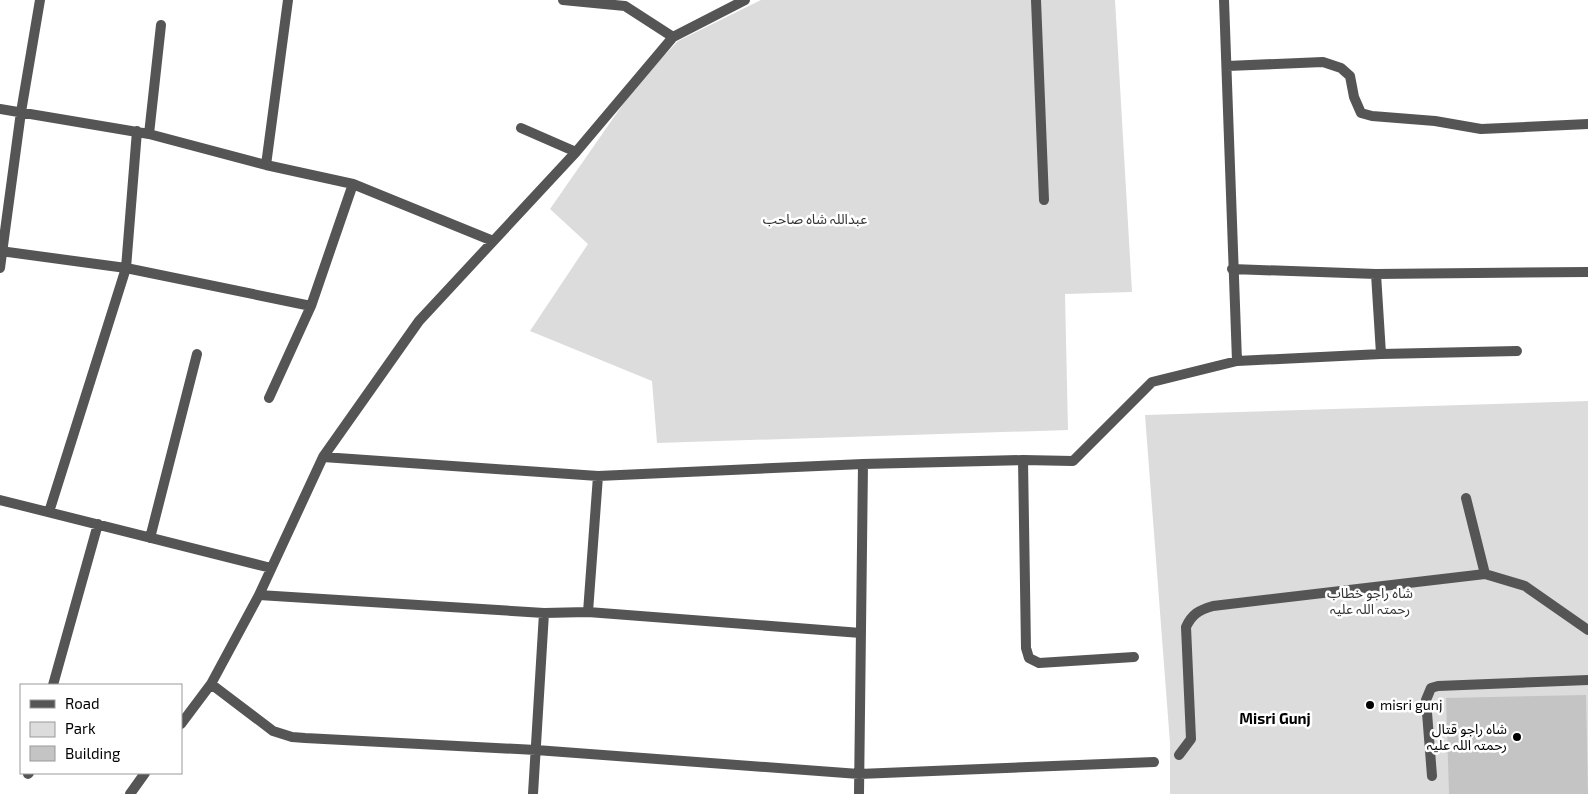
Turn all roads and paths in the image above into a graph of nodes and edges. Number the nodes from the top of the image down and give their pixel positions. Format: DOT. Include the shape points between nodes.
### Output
graph roads {
  1 [pos="40,0"];
  2 [pos="288,0"];
  3 [pos="563,0"];
  4 [pos="745,0"];
  5 [pos="1036,0"];
  6 [pos="1224,0"];
  7 [pos="626,3"];
  8 [pos="161,25"];
  9 [pos="672,37"];
  10 [pos="1227,66"];
  11 [pos="0,109"];
  12 [pos="21,112"];
  13 [pos="1588,124"];
  14 [pos="521,128"];
  15 [pos="137,131"];
  16 [pos="148,134"];
  17 [pos="576,152"];
  18 [pos="266,165"];
  19 [pos="353,184"];
  20 [pos="1044,200"];
  21 [pos="493,241"];
  22 [pos="1,251"];
  23 [pos="0,268"];
  24 [pos="126,268"];
  25 [pos="1232,268"];
  26 [pos="1588,272"];
  27 [pos="1376,274"];
  28 [pos="311,306"];
  29 [pos="1517,351"];
  30 [pos="197,354"];
  31 [pos="1381,354"];
  32 [pos="1236,360"];
  33 [pos="269,398"];
  34 [pos="323,457"];
  35 [pos="1023,460"];
  36 [pos="863,464"];
  37 [pos="598,476"];
  38 [pos="1466,498"];
  39 [pos="0,500"];
  40 [pos="48,512"];
  41 [pos="98,524"];
  42 [pos="150,538"];
  43 [pos="271,568"];
  44 [pos="1485,574"];
  45 [pos="259,595"];
  46 [pos="588,612"];
  47 [pos="544,613"];
  48 [pos="1588,630"];
  49 [pos="861,633"];
  50 [pos="1134,657"];
  51 [pos="1588,680"];
  52 [pos="53,684"];
  53 [pos="211,684"];
  54 [pos="182,723"];
  55 [pos="536,750"];
  56 [pos="1179,755"];
  57 [pos="1154,762"];
  58 [pos="144,774"];
  59 [pos="859,774"];
  60 [pos="1432,776"];
  61 [pos="130,794"];
  62 [pos="533,794"];
  63 [pos="859,794"];
  1 -- 12 [label="street"];
  2 -- 18 [label="street"];
  3 -- 7 [label="street"];
  4 -- 9 [label="street"];
  5 -- 20 [label="street"];
  6 -- 10 [label="street"];
  7 -- 9 [label="street"];
  8 -- 16 [label="street"];
  9 -- 17 [label="street"];
  10 -- 13 [label="street" via="1323,62 1341,68 1350,76 1361,113 1372,116 1436,121 1481,129"];
  10 -- 25 [label="street"];
  11 -- 12 [label="street"];
  12 -- 15 [label="street"];
  12 -- 22 [label="street"];
  14 -- 17 [label="street"];
  15 -- 16 [label="street"];
  15 -- 24 [label="street"];
  16 -- 18 [label="street"];
  17 -- 21 [label="street"];
  18 -- 19 [label="street"];
  19 -- 21 [label="street"];
  19 -- 28 [label="street"];
  21 -- 34 [label="street" via="419,321"];
  22 -- 23 [label="street"];
  22 -- 24 [label="street"];
  24 -- 28 [label="street"];
  24 -- 40 [label="street"];
  25 -- 27 [label="street"];
  25 -- 32 [label="street"];
  26 -- 27 [label="street"];
  27 -- 31 [label="street"];
  28 -- 33 [label="street"];
  29 -- 31 [label="street"];
  30 -- 42 [label="street"];
  31 -- 32 [label="street"];
  32 -- 35 [label="street" via="1152,382 1074,461"];
  34 -- 37 [label="street"];
  34 -- 43 [label="street"];
  35 -- 36 [label="street"];
  35 -- 50 [label="street" via="1026,648 1029,658 1039,662"];
  36 -- 37 [label="street"];
  36 -- 49 [label="street"];
  37 -- 46 [label="street"];
  38 -- 44 [label="street"];
  39 -- 40 [label="street"];
  40 -- 41 [label="street"];
  41 -- 42 [label="street"];
  41 -- 52 [label="street"];
  42 -- 43 [label="street"];
  43 -- 45 [label="street"];
  44 -- 48 [label="street" via="1525,586"];
  44 -- 56 [label="street" via="1200,610 1191,616 1186,627 1191,739"];
  45 -- 47 [label="street"];
  45 -- 53 [label="street"];
  46 -- 47 [label="street"];
  46 -- 49 [label="street"];
  47 -- 55 [label="street"];
  49 -- 59 [label="street"];
  51 -- 60 [label="street" via="1431,688 1426,700"];
  53 -- 54 [label="street"];
  53 -- 55 [label="street" via="273,731 292,737"];
  55 -- 59 [label="street"];
  55 -- 62 [label="street"];
  57 -- 59 [label="street"];
  58 -- 61 [label="street"];
  59 -- 63 [label="street"];
}
